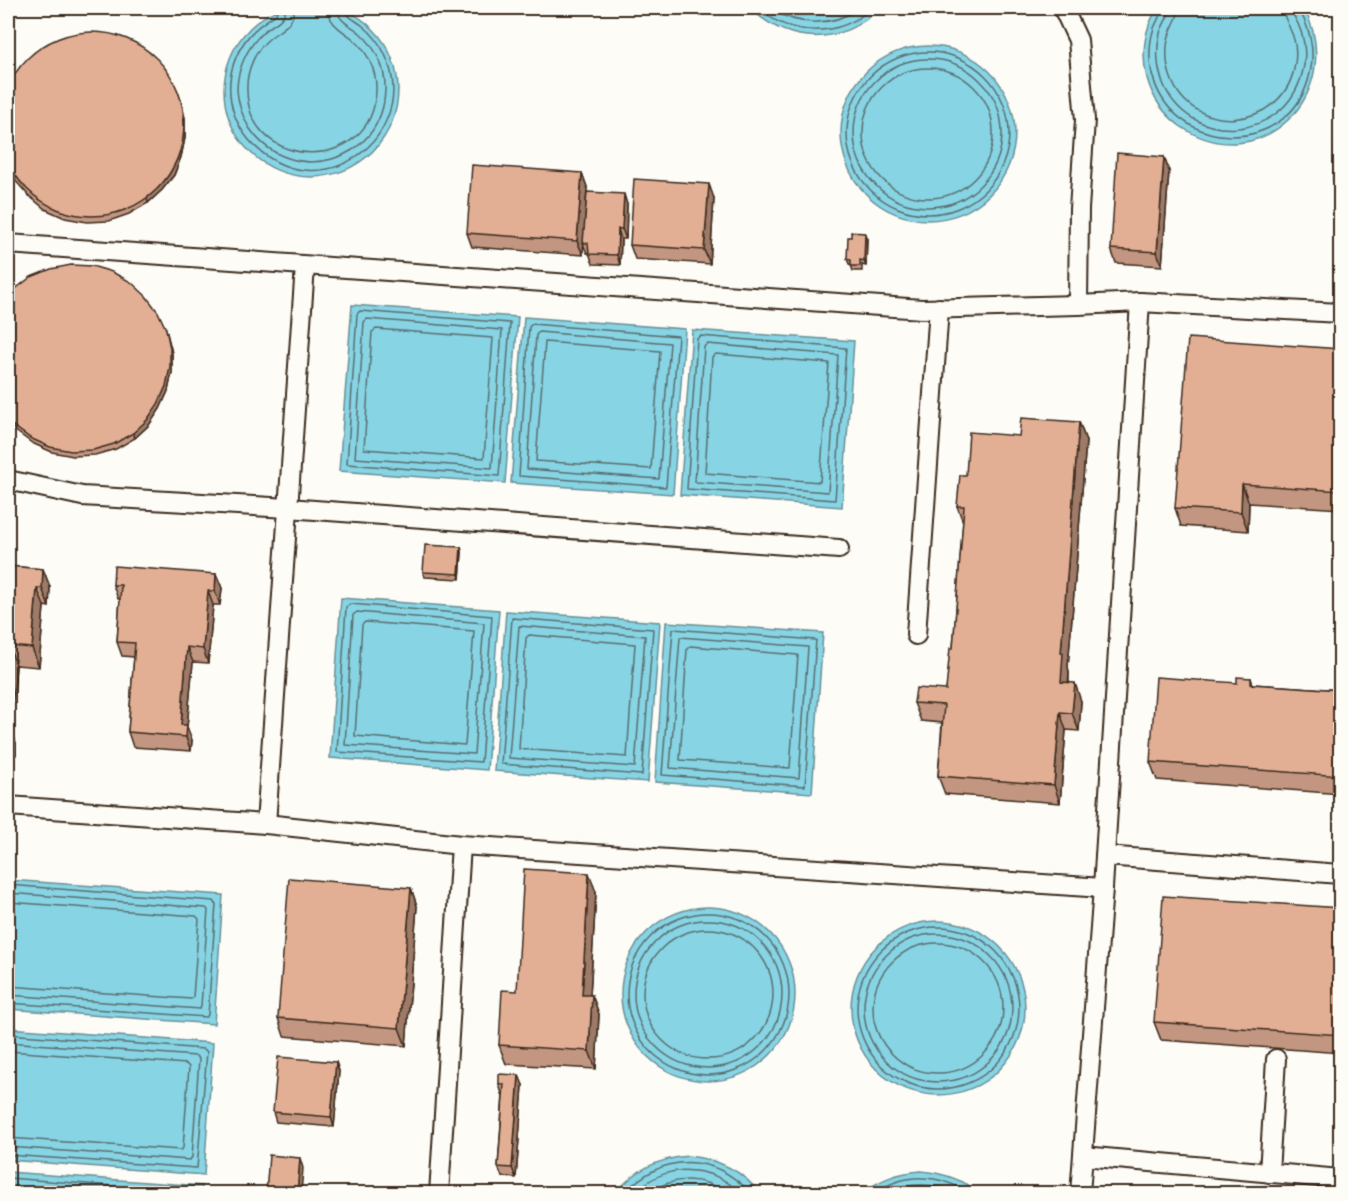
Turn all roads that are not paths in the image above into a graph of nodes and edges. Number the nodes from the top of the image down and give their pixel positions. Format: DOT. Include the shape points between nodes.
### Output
graph roads {
  1 [pos="1063,8"];
  2 [pos="8,244"];
  3 [pos="305,266"];
  4 [pos="1140,302"];
  5 [pos="1078,305"];
  6 [pos="939,308"];
  7 [pos="1341,313"];
  8 [pos="8,480"];
  9 [pos="288,508"];
  10 [pos="839,549"];
  11 [pos="916,635"];
  12 [pos="8,806"];
  13 [pos="266,824"];
  14 [pos="461,845"];
  15 [pos="1105,856"];
  16 [pos="1341,874"];
  17 [pos="1103,888"];
  18 [pos="1276,1059"];
  19 [pos="1083,1156"];
  20 [pos="1269,1173"];
  21 [pos="1341,1179"];
  22 [pos="439,1194"];
  23 [pos="1080,1194"];
  1 -- 5 [label="lane" via="1078,40 1084,120"];
  2 -- 3 [label="lane"];
  3 -- 6 [label="lane"];
  3 -- 9 [label="lane"];
  4 -- 5 [label="lane"];
  4 -- 7 [label="lane"];
  4 -- 15 [label="lane"];
  5 -- 6 [label="lane"];
  6 -- 11 [label="lane"];
  8 -- 9 [label="lane" via="82,496"];
  9 -- 10 [label="lane"];
  9 -- 13 [label="lane"];
  12 -- 13 [label="lane"];
  13 -- 14 [label="lane"];
  14 -- 17 [label="lane"];
  14 -- 22 [label="lane"];
  15 -- 16 [label="lane"];
  15 -- 17 [label="lane"];
  17 -- 19 [label="lane"];
  18 -- 20 [label="lane"];
  19 -- 20 [label="lane"];
  19 -- 23 [label="lane"];
  20 -- 21 [label="lane"];
}
